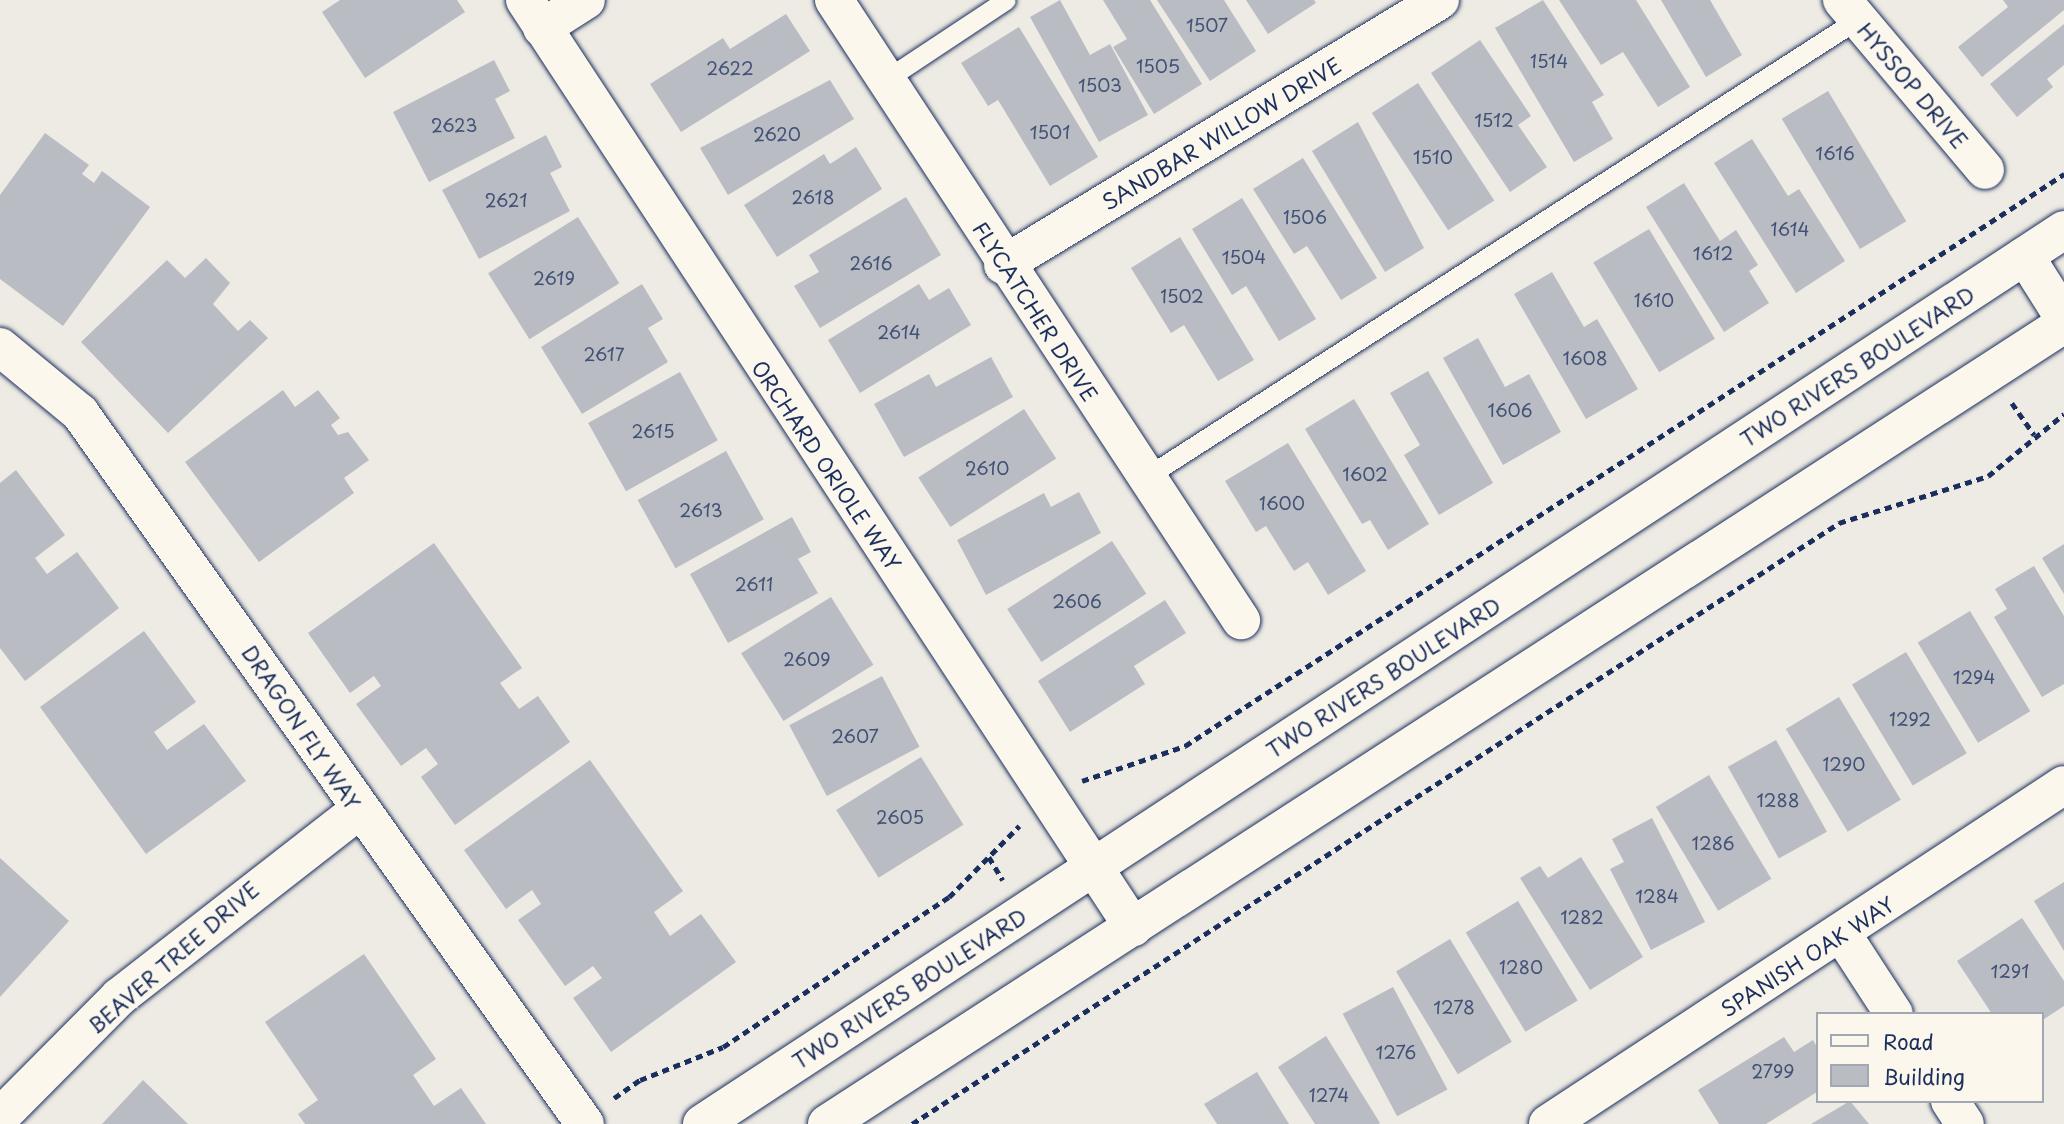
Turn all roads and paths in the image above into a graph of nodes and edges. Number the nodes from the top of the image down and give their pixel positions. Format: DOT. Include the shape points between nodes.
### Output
graph roads {
  1 [pos="586,0"];
  2 [pos="834,0"];
  3 [pos="1006,0"];
  4 [pos="1440,0"];
  5 [pos="1850,10"];
  6 [pos="533,14"];
  7 [pos="888,78"];
  8 [pos="1985,170"];
  9 [pos="2064,174"];
  10 [pos="2064,230"];
  11 [pos="2025,256"];
  12 [pos="1003,265"];
  13 [pos="2064,321"];
  14 [pos="0,347"];
  15 [pos="2064,414"];
  16 [pos="1146,477"];
  17 [pos="1241,620"];
  18 [pos="2064,785"];
  19 [pos="1048,797"];
  20 [pos="358,811"];
  21 [pos="1094,866"];
  22 [pos="1133,926"];
  23 [pos="1842,934"];
  24 [pos="1893,1012"];
  25 [pos="1951,1103"];
  26 [pos="0,1117"];
  27 [pos="584,1123"];
  28 [pos="702,1124"];
  29 [pos="827,1124"];
  30 [pos="912,1124"];
  31 [pos="1548,1124"];
  32 [pos="1965,1124"];
  1 -- 6 [label="street"];
  2 -- 7 [label="street, FLYCATCHER DRIVE"];
  3 -- 7 [label="lane"];
  4 -- 12 [label="street, SANDBAR WILLOW DRIVE"];
  5 -- 8 [label="street, HYSSOP DRIVE"];
  5 -- 16 [label="lane"];
  6 -- 19 [label="street, ORCHARD ORIOLE WAY"];
  7 -- 12 [label="street, FLYCATCHER DRIVE"];
  9 -- 19 [label="path" via="1185,746 1113,767"];
  10 -- 11 [label="street, TWO RIVERS BOULEVARD"];
  11 -- 13 [label="street"];
  11 -- 21 [label="street, TWO RIVERS BOULEVARD"];
  12 -- 16 [label="street, FLYCATCHER DRIVE"];
  13 -- 22 [label="street"];
  14 -- 20 [label="street, DRAGON FLY WAY" via="80,413 219,603"];
  15 -- 30 [label="path" via="1988,476 1839,523"];
  16 -- 17 [label="street, FLYCATCHER DRIVE"];
  18 -- 23 [label="street, SPANISH OAK WAY"];
  19 -- 21 [label="street, ORCHARD ORIOLE WAY"];
  19 -- 27 [label="path" via="949,897 723,1047 640,1080"];
  20 -- 26 [label="street, BEAVER TREE DRIVE" via="120,997"];
  20 -- 27 [label="street, DRAGON FLY WAY"];
  21 -- 22 [label="street, ORCHARD ORIOLE WAY"];
  21 -- 28 [label="street, TWO RIVERS BOULEVARD"];
  22 -- 29 [label="street"];
  23 -- 24 [label="street"];
  23 -- 31 [label="street, SPANISH OAK WAY"];
  25 -- 32 [label="street"];
}
